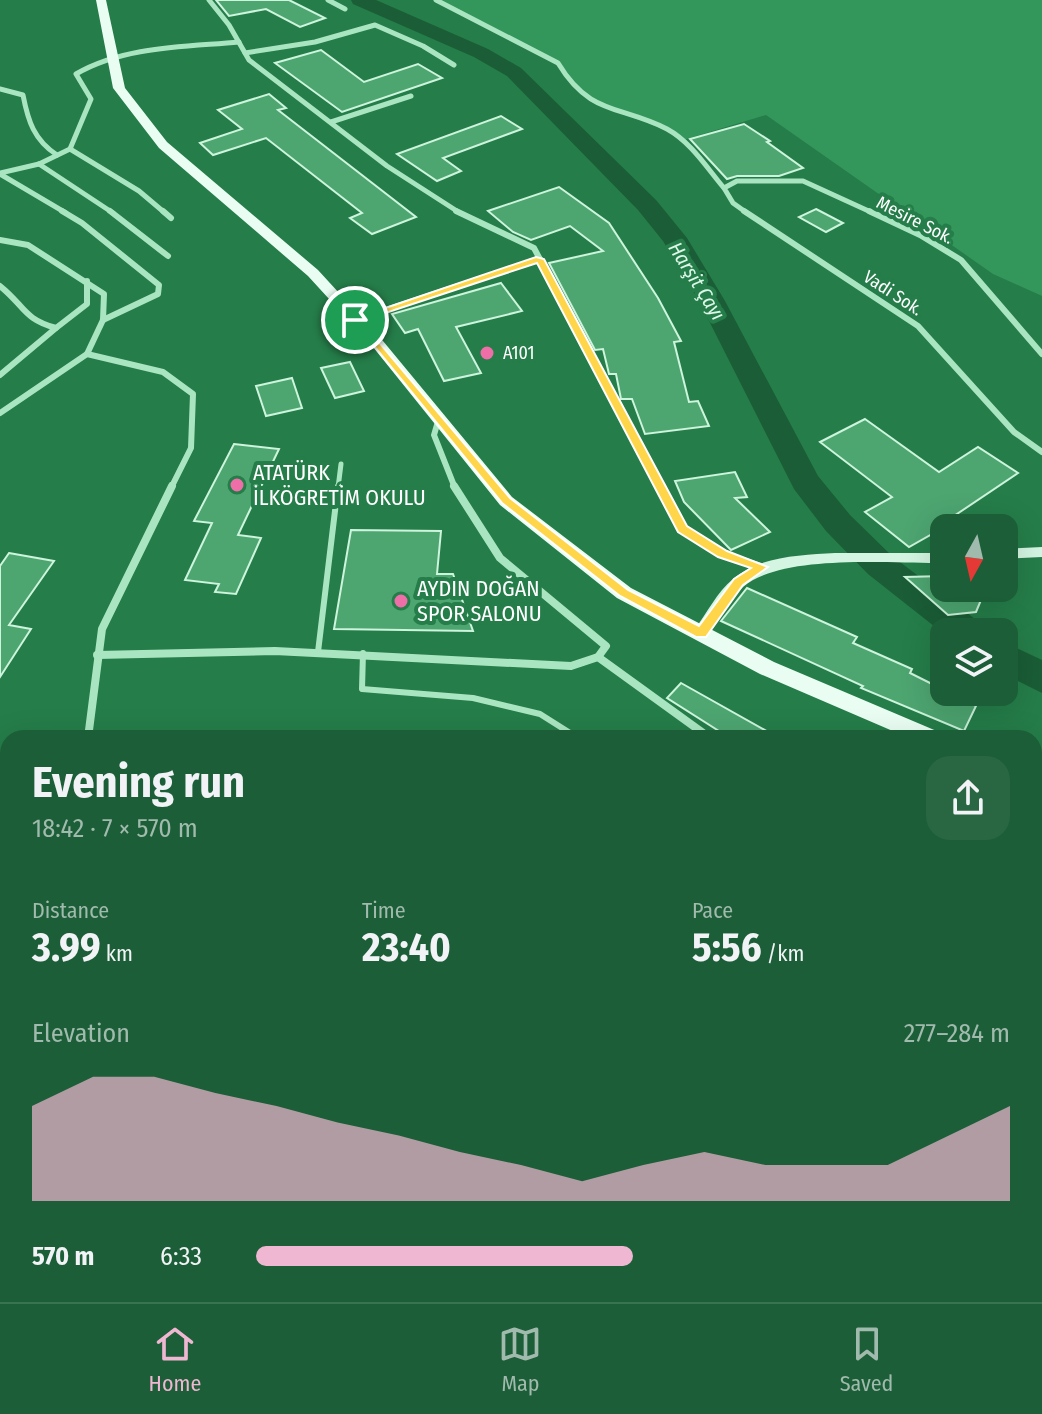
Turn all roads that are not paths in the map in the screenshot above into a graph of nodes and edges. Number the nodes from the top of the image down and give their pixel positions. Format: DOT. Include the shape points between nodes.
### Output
graph roads {
  1 [pos="101,0"];
  2 [pos="209,0"];
  3 [pos="328,0"];
  4 [pos="436,0"];
  5 [pos="345,9"];
  6 [pos="239,42"];
  7 [pos="245,53"];
  8 [pos="112,59"];
  9 [pos="454,65"];
  10 [pos="0,89"];
  11 [pos="411,96"];
  12 [pos="331,122"];
  13 [pos="70,149"];
  14 [pos="57,155"];
  15 [pos="39,164"];
  16 [pos="0,173"];
  17 [pos="724,188"];
  18 [pos="171,218"];
  19 [pos="0,240"];
  20 [pos="168,256"];
  21 [pos="540,259"];
  22 [pos="87,281"];
  23 [pos="0,286"];
  24 [pos="103,320"];
  25 [pos="355,320"];
  26 [pos="56,328"];
  27 [pos="87,354"];
  28 [pos="1042,354"];
  29 [pos="0,375"];
  30 [pos="0,413"];
  31 [pos="439,417"];
  32 [pos="1042,452"];
  33 [pos="341,464"];
  34 [pos="1042,552"];
  35 [pos="1018,553"];
  36 [pos="930,559"];
  37 [pos="761,567"];
  38 [pos="701,633"];
  39 [pos="318,652"];
  40 [pos="363,653"];
  41 [pos="97,655"];
  42 [pos="598,657"];
  43 [pos="89,730"];
  44 [pos="565,730"];
  45 [pos="699,730"];
  46 [pos="912,730"];
  1 -- 8 [label="main road"];
  2 -- 6 [label="street"];
  3 -- 5 [label="street"];
  4 -- 17 [label="street, Vadi Sok." via="558,63 567,82 610,112 666,129 683,140"];
  6 -- 7 [label="street"];
  6 -- 8 [label="street"];
  7 -- 9 [label="street" via="375,25"];
  7 -- 12 [label="street"];
  8 -- 13 [label="street" via="76,74 91,99"];
  8 -- 25 [label="main road" via="119,88 163,145 313,273"];
  10 -- 14 [label="street" via="23,95 40,145"];
  11 -- 12 [label="street"];
  12 -- 21 [label="street" via="387,166 459,213 534,248"];
  13 -- 14 [label="street"];
  13 -- 18 [label="street" via="139,191"];
  14 -- 15 [label="street"];
  15 -- 16 [label="street"];
  15 -- 20 [label="street"];
  16 -- 24 [label="street" via="82,223 159,285 158,294"];
  17 -- 28 [label="street, Mesire Sok." via="737,181 803,181 920,235 961,260"];
  17 -- 32 [label="street, Vadi Sok." via="733,203 765,227 918,326 1014,432"];
  19 -- 22 [label="street" via="28,245"];
  21 -- 25 [label="street"];
  21 -- 37 [label="street" via="683,529 722,554"];
  22 -- 24 [label="street" via="104,294"];
  22 -- 26 [label="street" via="87,304"];
  23 -- 26 [label="street" via="33,322"];
  24 -- 27 [label="street"];
  25 -- 31 [label="main road"];
  26 -- 29 [label="street"];
  27 -- 30 [label="street"];
  27 -- 41 [label="street" via="163,372 193,394 191,448 102,629"];
  31 -- 38 [label="main road" via="506,501 624,593"];
  31 -- 42 [label="street" via="434,437 486,542 606,646"];
  33 -- 39 [label="lane"];
  34 -- 35 [label="street"];
  36 -- 37 [label="street" via="813,560"];
  37 -- 38 [label="street" via="738,582"];
  38 -- 46 [label="main road" via="767,668"];
  39 -- 40 [label="street"];
  39 -- 41 [label="street"];
  40 -- 42 [label="street" via="571,666"];
  40 -- 44 [label="lane" via="362,689 473,698 540,714"];
  41 -- 43 [label="street"];
  42 -- 45 [label="street"];
}
